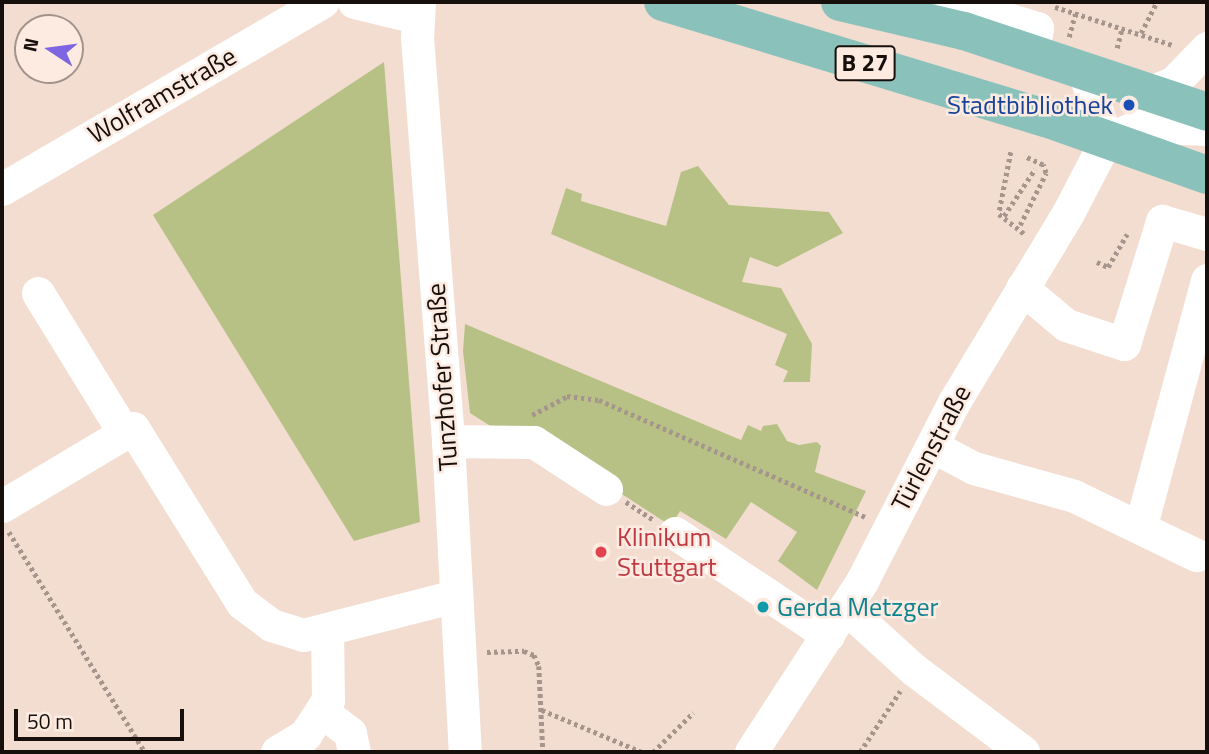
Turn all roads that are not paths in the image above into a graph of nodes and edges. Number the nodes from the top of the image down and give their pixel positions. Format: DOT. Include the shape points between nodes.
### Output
graph roads {
  1 [pos="322,2"];
  2 [pos="354,2"];
  3 [pos="663,2"];
  4 [pos="840,2"];
  5 [pos="951,2"];
  6 [pos="912,8"];
  7 [pos="418,9"];
  8 [pos="1033,52"];
  9 [pos="1199,58"];
  10 [pos="1083,68"];
  11 [pos="1148,93"];
  12 [pos="974,96"];
  13 [pos="1205,117"];
  14 [pos="1106,140"];
  15 [pos="1207,175"];
  16 [pos="2,188"];
  17 [pos="1207,234"];
  18 [pos="1207,280"];
  19 [pos="1022,288"];
  20 [pos="38,293"];
  21 [pos="124,433"];
  22 [pos="448,441"];
  23 [pos="932,446"];
  24 [pos="606,489"];
  25 [pos="5,518"];
  26 [pos="1141,525"];
  27 [pos="675,533"];
  28 [pos="1196,555"];
  29 [pos="454,596"];
  30 [pos="837,621"];
  31 [pos="327,631"];
  32 [pos="321,711"];
  33 [pos="279,752"];
  34 [pos="354,752"];
  35 [pos="465,752"];
  36 [pos="751,752"];
  37 [pos="1023,752"];
  1 -- 16 [label="street, Wolframstraße" via="199,58"];
  2 -- 7 [label="street"];
  3 -- 12 [label="main road, B 27"];
  4 -- 6 [label="main road, B 27"];
  5 -- 8 [label="street" via="1037,28"];
  6 -- 8 [label="main road, B 27"];
  7 -- 22 [label="street, Tunzhofer Straße"];
  8 -- 10 [label="main road, B 27"];
  8 -- 12 [label="main road" via="1019,87"];
  9 -- 11 [label="street"];
  9 -- 13 [label="street" via="1187,92"];
  10 -- 11 [label="main road, B 27"];
  10 -- 14 [label="street"];
  11 -- 13 [label="main road, B 27"];
  12 -- 14 [label="main road, B 27"];
  13 -- 14 [label="street" via="1138,126"];
  14 -- 15 [label="main road, B 27"];
  14 -- 19 [label="street, Türlenstraße"];
  17 -- 19 [label="street" via="1162,221 1124,344 1066,325"];
  18 -- 26 [label="street"];
  19 -- 23 [label="street, Türlenstraße"];
  20 -- 21 [label="street"];
  21 -- 25 [label="street"];
  21 -- 31 [label="street" via="133,428 242,603 271,625 303,635"];
  22 -- 24 [label="street" via="534,442"];
  22 -- 29 [label="street, Tunzhofer Straße"];
  23 -- 26 [label="street" via="974,468 1074,496"];
  23 -- 30 [label="street, Türlenstraße"];
  26 -- 28 [label="street"];
  27 -- 30 [label="street"];
  29 -- 31 [label="street"];
  29 -- 35 [label="street, Tunzhofer Straße"];
  30 -- 36 [label="street, Türlenstraße"];
  30 -- 37 [label="street" via="913,669"];
  31 -- 32 [label="street" via="328,700"];
  32 -- 33 [label="street" via="305,735"];
  32 -- 34 [label="street" via="350,733"];
}
